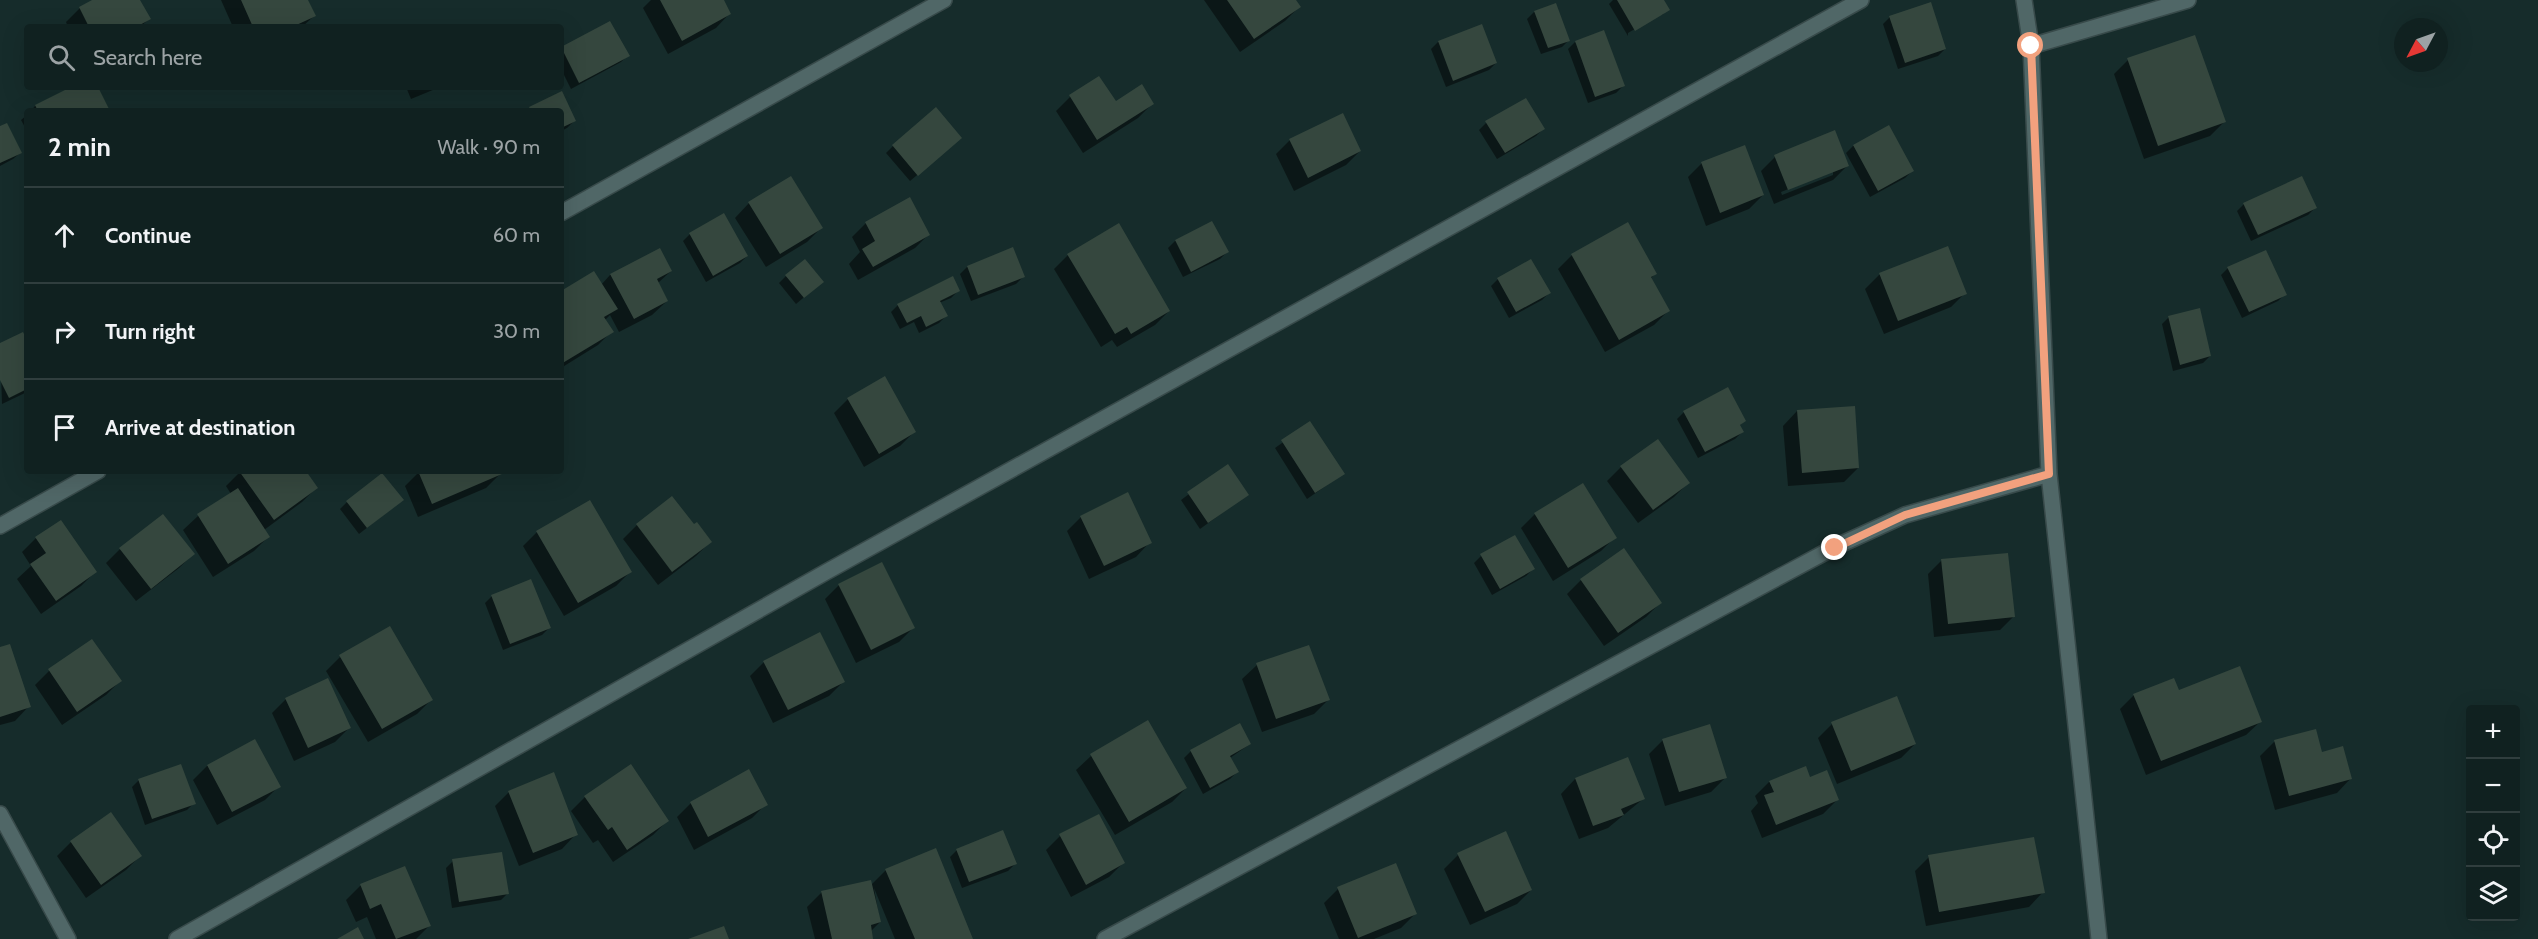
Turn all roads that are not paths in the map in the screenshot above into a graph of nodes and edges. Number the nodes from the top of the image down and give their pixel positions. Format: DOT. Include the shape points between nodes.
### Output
graph roads {
  1 [pos="945,0"];
  2 [pos="1861,0"];
  3 [pos="2024,0"];
  4 [pos="2188,0"];
  5 [pos="2031,46"];
  6 [pos="564,211"];
  7 [pos="93,474"];
  8 [pos="2049,474"];
  9 [pos="0,526"];
  10 [pos="0,814"];
  11 [pos="68,939"];
  12 [pos="177,939"];
  13 [pos="1105,939"];
  14 [pos="2099,939"];
  1 -- 6 [label="street"];
  2 -- 12 [label="street" via="826,572"];
  3 -- 5 [label="street"];
  4 -- 5 [label="street"];
  5 -- 8 [label="street"];
  7 -- 9 [label="street"];
  8 -- 13 [label="street" via="1905,515 1835,548"];
  8 -- 14 [label="street"];
  10 -- 11 [label="street"];
}
